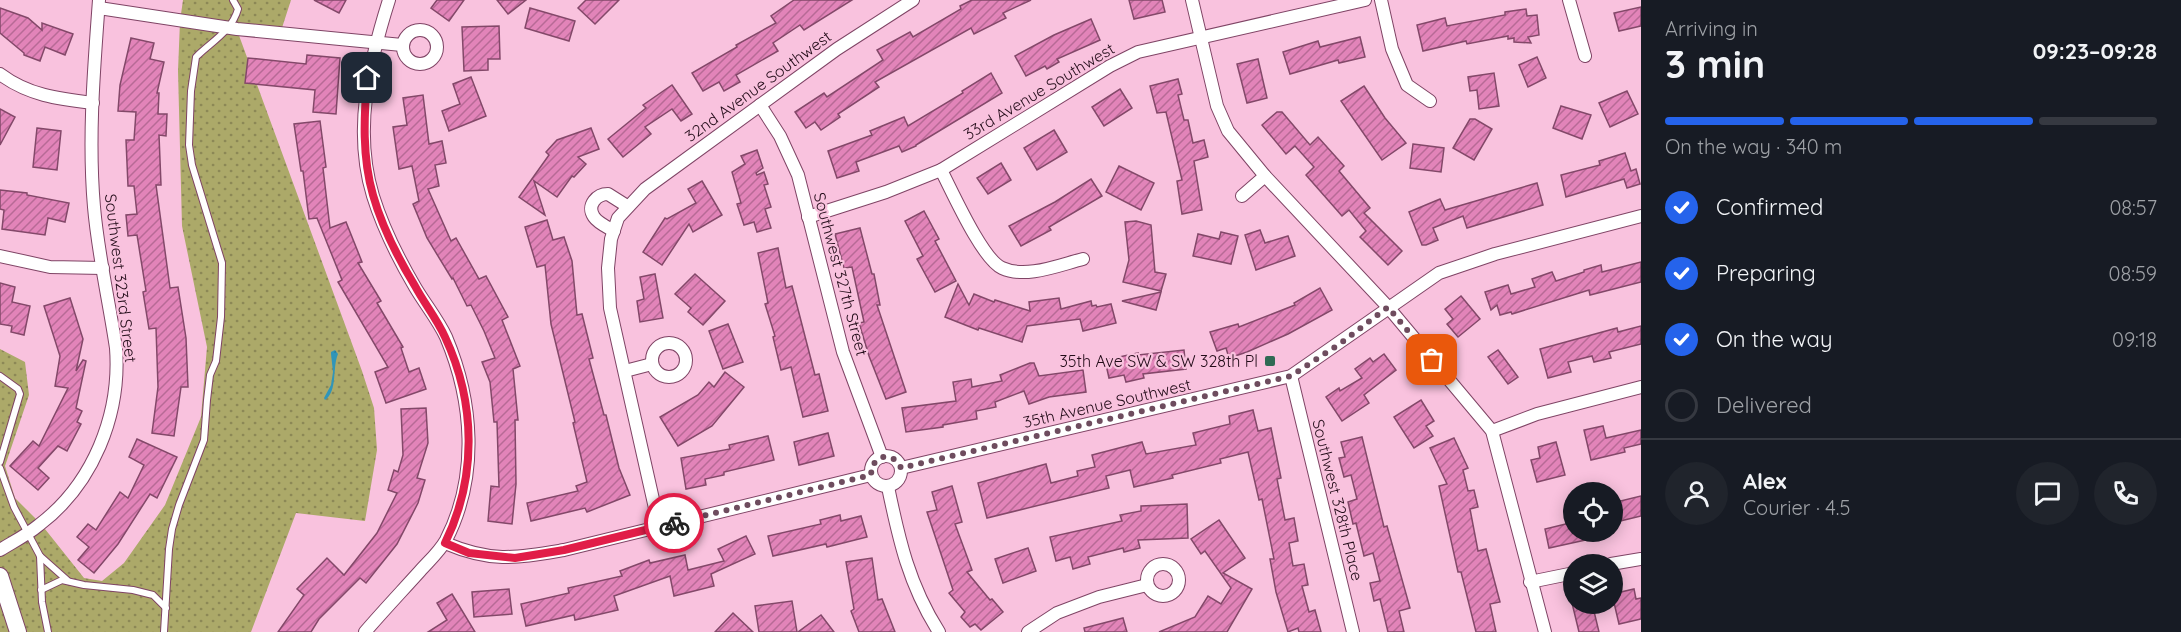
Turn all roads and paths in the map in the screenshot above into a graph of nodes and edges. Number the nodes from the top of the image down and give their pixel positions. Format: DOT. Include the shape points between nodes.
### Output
graph roads {
  1 [pos="233,0"];
  2 [pos="389,0"];
  3 [pos="913,0"];
  4 [pos="1192,0"];
  5 [pos="1365,0"];
  6 [pos="1381,0"];
  7 [pos="1569,0"];
  8 [pos="99,4"];
  9 [pos="229,28"];
  10 [pos="1200,37"];
  11 [pos="375,42"];
  12 [pos="402,45"];
  13 [pos="1585,56"];
  14 [pos="0,74"];
  15 [pos="1430,101"];
  16 [pos="93,103"];
  17 [pos="759,105"];
  18 [pos="941,170"];
  19 [pos="1265,176"];
  20 [pos="1242,196"];
  21 [pos="627,206"];
  22 [pos="1641,216"];
  23 [pos="808,217"];
  24 [pos="614,231"];
  25 [pos="0,256"];
  26 [pos="1083,259"];
  27 [pos="103,268"];
  28 [pos="1388,307"];
  29 [pos="652,364"];
  30 [pos="625,371"];
  31 [pos="0,376"];
  32 [pos="1291,376"];
  33 [pos="1641,387"];
  34 [pos="1492,431"];
  35 [pos="882,457"];
  36 [pos="0,462"];
  37 [pos="0,468"];
  38 [pos="901,468"];
  39 [pos="871,475"];
  40 [pos="888,487"];
  41 [pos="659,526"];
  42 [pos="29,532"];
  43 [pos="445,543"];
  44 [pos="0,550"];
  45 [pos="40,556"];
  46 [pos="1641,559"];
  47 [pos="1623,562"];
  48 [pos="1563,575"];
  49 [pos="0,576"];
  50 [pos="68,581"];
  51 [pos="1530,582"];
  52 [pos="1147,585"];
  53 [pos="41,590"];
  54 [pos="166,608"];
  55 [pos="18,632"];
  56 [pos="48,632"];
  57 [pos="164,632"];
  58 [pos="366,632"];
  59 [pos="939,632"];
  60 [pos="1028,632"];
  61 [pos="1353,632"];
  62 [pos="1545,632"];
  1 -- 9 [label="lane" via="238,9"];
  2 -- 11 [label="street"];
  3 -- 17 [label="street, 32nd Avenue Southwest"];
  4 -- 10 [label="street"];
  5 -- 10 [label="street, 33rd Avenue Southwest"];
  6 -- 15 [label="street" via="1392,49 1407,85"];
  7 -- 13 [label="street"];
  8 -- 9 [label="street"];
  8 -- 16 [label="street, Southwest 323rd Street"];
  9 -- 11 [label="street"];
  9 -- 54 [label="lane" via="196,57 191,91 189,145 220,251 221,317 204,440 172,529"];
  10 -- 18 [label="street, 33rd Avenue Southwest" via="1138,52 1110,66"];
  10 -- 19 [label="street" via="1217,106 1228,131"];
  11 -- 12 [label="street"];
  11 -- 43 [label="street" via="364,116 365,156 372,194 388,236 445,336 462,383 469,425 469,465 461,505"];
  14 -- 16 [label="street" via="39,95"];
  16 -- 27 [label="street, Southwest 323rd Street" via="92,178"];
  17 -- 21 [label="street, 32nd Avenue Southwest"];
  17 -- 23 [label="street, Southwest 327th Street" via="780,136 798,175"];
  18 -- 23 [label="street, 33rd Avenue Southwest"];
  18 -- 26 [label="street" via="985,252 996,265 1031,271"];
  19 -- 20 [label="street"];
  19 -- 28 [label="street"];
  21 -- 24 [label="street, 32nd Avenue Southwest"];
  21 -- 24 [label="street" via="608,194 593,201 594,217"];
  22 -- 28 [label="street, 35th Avenue Southwest" via="1495,254 1439,273"];
  23 -- 35 [label="street, Southwest 327th Street" via="843,352"];
  24 -- 30 [label="street, 32nd Avenue Southwest" via="608,268 610,308"];
  25 -- 27 [label="street" via="50,267"];
  27 -- 42 [label="street, Southwest 323rd Street" via="117,365 112,411 100,447 84,477"];
  28 -- 32 [label="street, 35th Avenue Southwest"];
  28 -- 34 [label="street"];
  29 -- 30 [label="street"];
  30 -- 41 [label="street, 32nd Avenue Southwest"];
  31 -- 36 [label="lane" via="20,394"];
  32 -- 38 [label="street, 35th Avenue Southwest"];
  32 -- 61 [label="street, Southwest 328th Place"];
  33 -- 34 [label="street" via="1537,414"];
  34 -- 51 [label="street"];
  35 -- 38 [label="street" via="892,457"];
  35 -- 39 [label="street" via="872,465"];
  37 -- 42 [label="lane" via="14,507"];
  38 -- 40 [label="street" via="900,478"];
  39 -- 40 [label="street" via="875,483"];
  39 -- 41 [label="street"];
  40 -- 59 [label="street" via="915,588"];
  41 -- 43 [label="street" via="515,558 469,553"];
  42 -- 44 [label="street, Southwest 323rd Street"];
  42 -- 45 [label="lane"];
  43 -- 58 [label="street"];
  45 -- 50 [label="lane"];
  45 -- 53 [label="lane"];
  46 -- 47 [label="street"];
  48 -- 51 [label="street"];
  49 -- 55 [label="main road"];
  50 -- 53 [label="lane"];
  50 -- 54 [label="lane" via="143,592 153,595"];
  51 -- 62 [label="street"];
  52 -- 60 [label="street" via="1057,613"];
  53 -- 56 [label="lane"];
  54 -- 57 [label="lane"];
}
